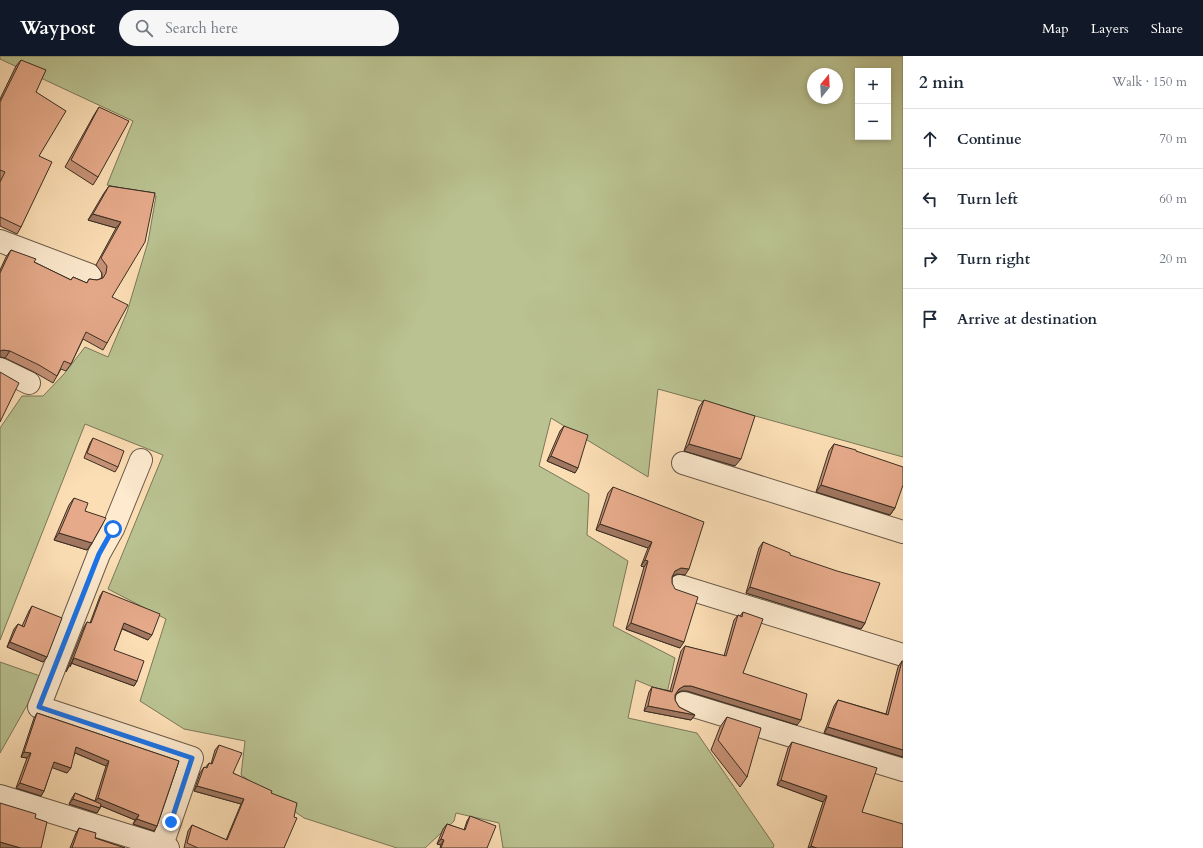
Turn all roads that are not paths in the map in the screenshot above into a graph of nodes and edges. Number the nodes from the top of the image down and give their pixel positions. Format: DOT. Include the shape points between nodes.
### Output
graph roads {
  1 [pos="0,241"];
  2 [pos="90,275"];
  3 [pos="0,369"];
  4 [pos="29,383"];
  5 [pos="141,460"];
  6 [pos="683,463"];
  7 [pos="903,532"];
  8 [pos="680,586"];
  9 [pos="903,655"];
  10 [pos="684,703"];
  11 [pos="903,770"];
  12 [pos="0,796"];
  13 [pos="164,847"];
  1 -- 2 [label="street"];
  3 -- 4 [label="street"];
  5 -- 13 [label="street" via="113,529 99,554 39,707 192,758"];
  6 -- 7 [label="street"];
  8 -- 9 [label="street"];
  10 -- 11 [label="street"];
  12 -- 13 [label="street"];
}
